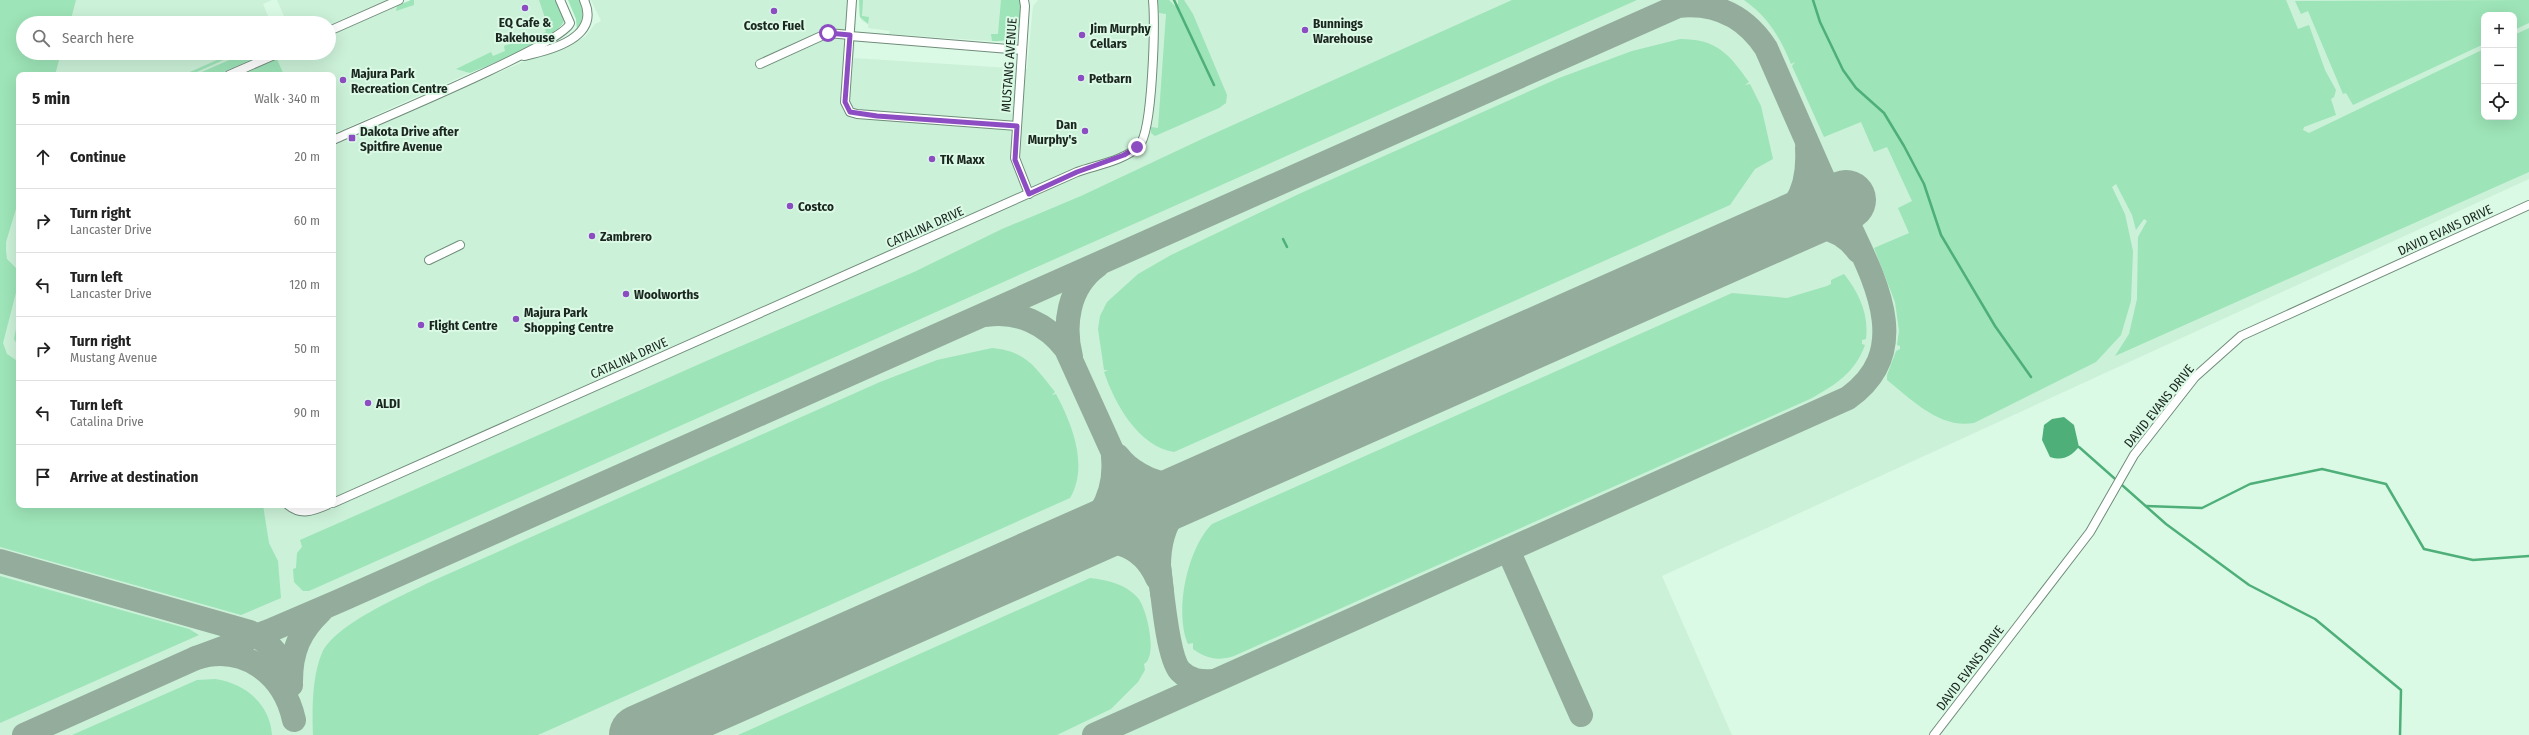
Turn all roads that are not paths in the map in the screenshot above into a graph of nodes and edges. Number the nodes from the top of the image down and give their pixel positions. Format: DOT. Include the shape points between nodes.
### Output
graph roads {
  1 [pos="398,0"];
  2 [pos="560,0"];
  3 [pos="584,0"];
  4 [pos="852,0"];
  5 [pos="1153,0"];
  6 [pos="1026,2"];
  7 [pos="336,28"];
  8 [pos="850,36"];
  9 [pos="1022,50"];
  10 [pos="516,58"];
  11 [pos="263,60"];
  12 [pos="760,64"];
  13 [pos="236,72"];
  14 [pos="1017,126"];
  15 [pos="336,139"];
  16 [pos="1029,194"];
  17 [pos="2529,205"];
  18 [pos="460,245"];
  19 [pos="429,260"];
  20 [pos="336,502"];
  21 [pos="292,508"];
  22 [pos="317,508"];
  23 [pos="1934,735"];
  1 -- 7 [label="street"];
  2 -- 10 [label="street" via="569,19 568,27"];
  3 -- 10 [label="street" via="588,20 581,33 548,49"];
  4 -- 8 [label="street"];
  5 -- 16 [label="street, CATALINA DRIVE" via="1154,36 1147,120 1142,140 1128,153"];
  6 -- 9 [label="street, MUSTANG AVENUE"];
  8 -- 9 [label="street"];
  8 -- 12 [label="street" via="828,33"];
  8 -- 14 [label="street" via="845,105 852,113"];
  9 -- 14 [label="street, MUSTANG AVENUE"];
  10 -- 15 [label="street"];
  11 -- 13 [label="street"];
  14 -- 16 [label="street, MUSTANG AVENUE" via="1015,160"];
  16 -- 20 [label="street, CATALINA DRIVE"];
  17 -- 23 [label="street, DAVID EVANS DRIVE" via="2241,336 2206,367 2195,377 2134,455 2090,532"];
  18 -- 19 [label="street"];
  21 -- 22 [label="street" via="304,512"];
}
